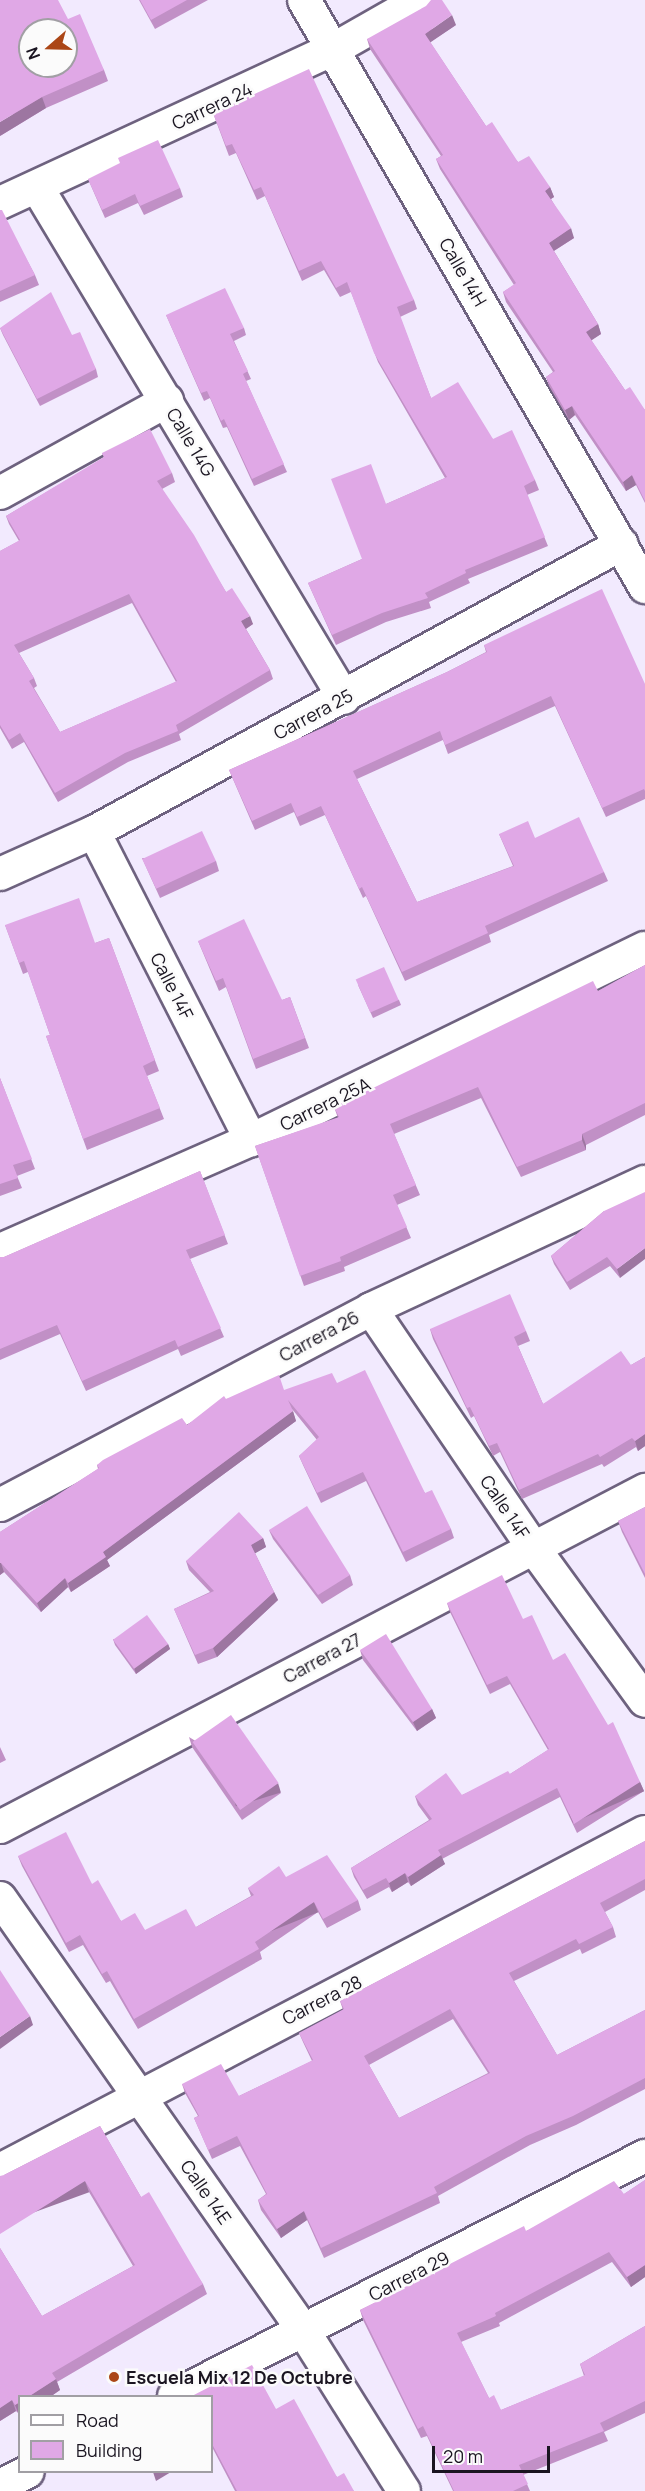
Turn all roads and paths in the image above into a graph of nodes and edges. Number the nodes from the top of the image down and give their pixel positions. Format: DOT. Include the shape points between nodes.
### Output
graph roads {
  1 [pos="304,0"];
  2 [pos="420,0"];
  3 [pos="334,49"];
  4 [pos="37,187"];
  5 [pos="0,203"];
  6 [pos="167,401"];
  7 [pos="0,493"];
  8 [pos="622,544"];
  9 [pos="645,587"];
  10 [pos="344,698"];
  11 [pos="94,832"];
  12 [pos="0,874"];
  13 [pos="645,948"];
  14 [pos="251,1140"];
  15 [pos="645,1182"];
  16 [pos="0,1250"];
  17 [pos="371,1309"];
  18 [pos="645,1490"];
  19 [pos="0,1505"];
  20 [pos="532,1547"];
  21 [pos="645,1701"];
  22 [pos="0,1827"];
  23 [pos="645,1833"];
  24 [pos="0,1898"];
  25 [pos="138,2096"];
  26 [pos="645,2156"];
  27 [pos="0,2170"];
  28 [pos="303,2330"];
  29 [pos="178,2395"];
  30 [pos="26,2473"];
  31 [pos="0,2486"];
  32 [pos="404,2491"];
  1 -- 3 [label="street, Calle 14H"];
  2 -- 3 [label="street, Carrera 24"];
  3 -- 4 [label="street, Carrera 24"];
  3 -- 8 [label="street, Calle 14H"];
  4 -- 5 [label="street, Carrera 24"];
  4 -- 6 [label="street, Calle 14G"];
  6 -- 7 [label="street"];
  6 -- 10 [label="street, Calle 14G"];
  8 -- 9 [label="street"];
  8 -- 10 [label="street, Carrera 25"];
  10 -- 11 [label="street, Carrera 25"];
  11 -- 12 [label="street, Carrera 25"];
  11 -- 14 [label="street, Calle 14F"];
  13 -- 14 [label="street, Carrera 25A"];
  14 -- 16 [label="street, Carrera 25A"];
  15 -- 17 [label="street, Carrera 26"];
  17 -- 19 [label="street, Carrera 26"];
  17 -- 20 [label="street, Calle 14F"];
  18 -- 20 [label="street, Carrera 27"];
  20 -- 21 [label="street, Calle 14F"];
  20 -- 22 [label="street, Carrera 27"];
  23 -- 25 [label="street, Carrera 28"];
  24 -- 25 [label="street, Calle 14E"];
  25 -- 27 [label="street, Carrera 28"];
  25 -- 28 [label="street, Calle 14E"];
  26 -- 28 [label="street, Carrera 29"];
  28 -- 29 [label="street, Carrera 29"];
  28 -- 32 [label="street, Calle 14E"];
  30 -- 31 [label="street"];
}
